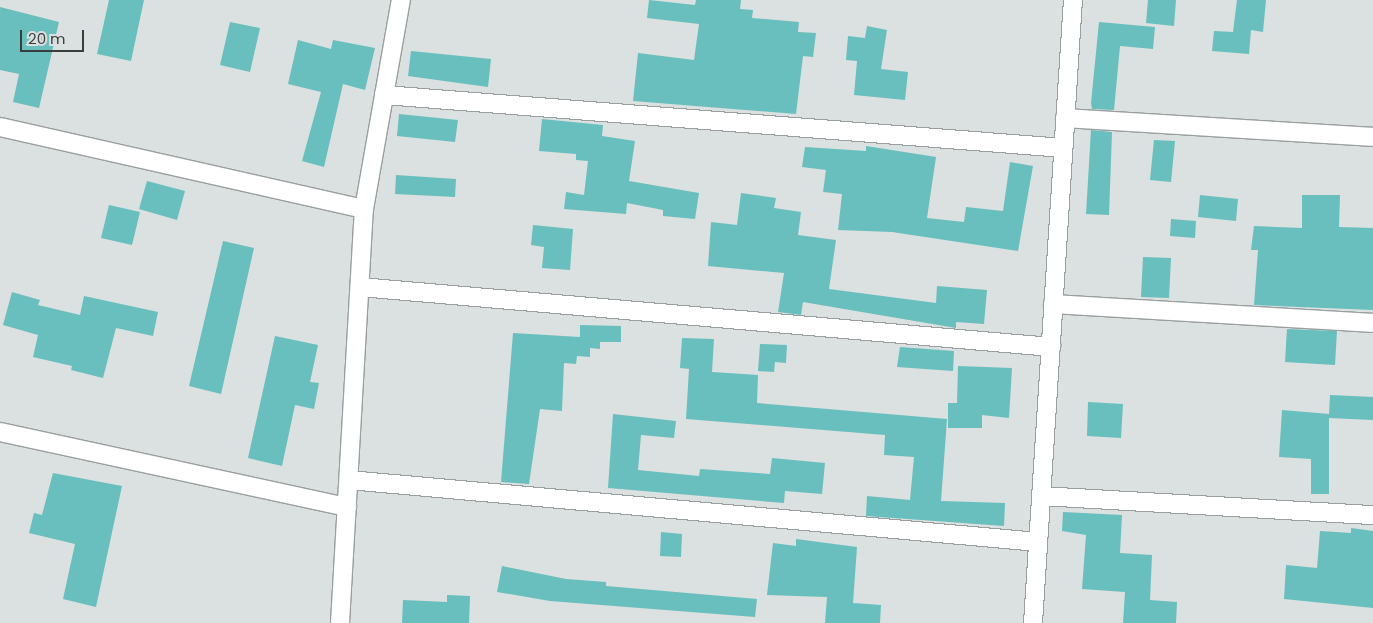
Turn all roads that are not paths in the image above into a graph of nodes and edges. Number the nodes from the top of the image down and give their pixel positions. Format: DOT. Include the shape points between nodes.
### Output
graph roads {
  1 [pos="401,0"];
  2 [pos="1073,0"];
  3 [pos="384,95"];
  4 [pos="1065,118"];
  5 [pos="0,127"];
  6 [pos="1373,137"];
  7 [pos="1064,148"];
  8 [pos="364,209"];
  9 [pos="360,287"];
  10 [pos="1053,304"];
  11 [pos="1373,323"];
  12 [pos="1050,347"];
  13 [pos="0,432"];
  14 [pos="348,480"];
  15 [pos="1041,496"];
  16 [pos="347,507"];
  17 [pos="1373,516"];
  18 [pos="1038,542"];
  19 [pos="340,623"];
  20 [pos="1033,623"];
  1 -- 3 [label="street"];
  2 -- 4 [label="street"];
  3 -- 7 [label="street"];
  3 -- 8 [label="street"];
  4 -- 6 [label="street"];
  4 -- 7 [label="street"];
  5 -- 8 [label="street"];
  7 -- 10 [label="street"];
  8 -- 9 [label="street"];
  9 -- 12 [label="street"];
  9 -- 14 [label="street"];
  10 -- 11 [label="street"];
  10 -- 12 [label="street"];
  12 -- 15 [label="street"];
  13 -- 16 [label="street"];
  14 -- 16 [label="street"];
  14 -- 18 [label="street"];
  15 -- 17 [label="street"];
  15 -- 18 [label="street"];
  16 -- 19 [label="street"];
  18 -- 20 [label="street"];
}
